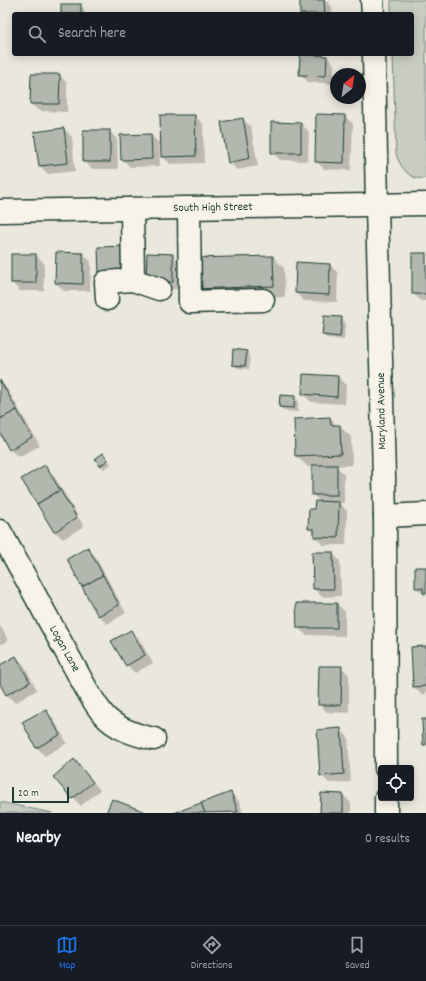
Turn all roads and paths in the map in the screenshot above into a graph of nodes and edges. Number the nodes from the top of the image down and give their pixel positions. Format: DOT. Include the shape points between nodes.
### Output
graph roads {
  1 [pos="372,0"];
  2 [pos="373,12"];
  3 [pos="374,56"];
  4 [pos="426,204"];
  5 [pos="377,206"];
  6 [pos="189,208"];
  7 [pos="132,209"];
  8 [pos="0,211"];
  9 [pos="133,280"];
  10 [pos="159,289"];
  11 [pos="107,299"];
  12 [pos="263,300"];
  13 [pos="426,514"];
  14 [pos="385,516"];
  15 [pos="0,531"];
  16 [pos="154,739"];
  17 [pos="386,765"];
  18 [pos="386,801"];
  19 [pos="386,813"];
  1 -- 2 [label="main road"];
  3 -- 5 [label="main road, Maryland Avenue"];
  4 -- 5 [label="main road, South High Street"];
  5 -- 6 [label="main road, South High Street"];
  5 -- 14 [label="main road, Maryland Avenue"];
  6 -- 7 [label="main road, South High Street"];
  6 -- 12 [label="main road" via="190,302"];
  7 -- 8 [label="main road, South High Street"];
  7 -- 9 [label="main road"];
  9 -- 10 [label="main road"];
  9 -- 11 [label="main road" via="106,282"];
  13 -- 14 [label="main road"];
  14 -- 17 [label="main road, Maryland Avenue"];
  15 -- 16 [label="main road, Logan Lane" via="103,715 121,728"];
  18 -- 19 [label="main road"];
}
